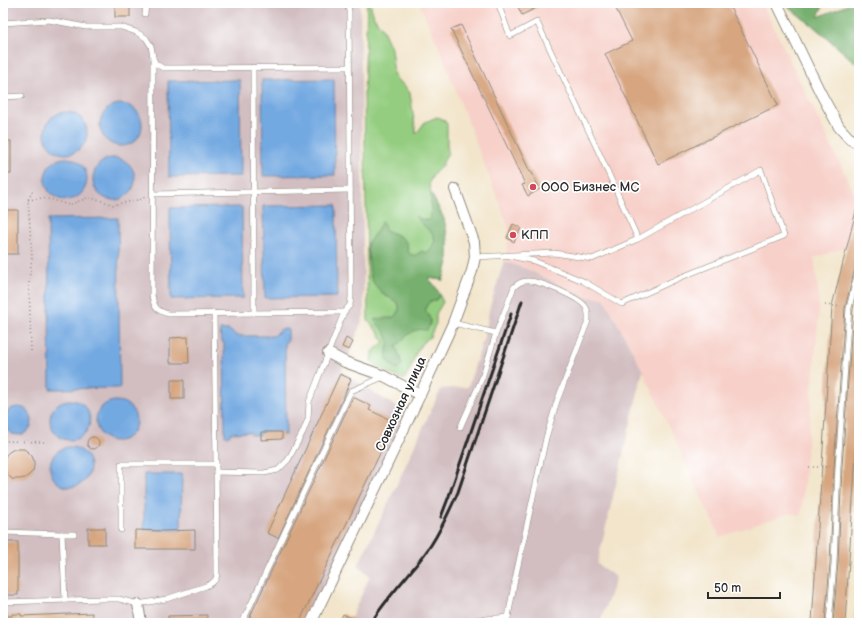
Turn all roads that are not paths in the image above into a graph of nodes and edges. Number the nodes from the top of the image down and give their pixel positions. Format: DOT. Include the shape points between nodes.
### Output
graph roads {
  1 [pos="146,3"];
  2 [pos="347,3"];
  3 [pos="498,3"];
  4 [pos="777,3"];
  5 [pos="145,14"];
  6 [pos="3,23"];
  7 [pos="152,58"];
  8 [pos="253,67"];
  9 [pos="350,67"];
  10 [pos="163,68"];
  11 [pos="152,80"];
  12 [pos="22,96"];
  13 [pos="3,97"];
  14 [pos="859,144"];
  15 [pos="455,189"];
  16 [pos="350,190"];
  17 [pos="254,192"];
  18 [pos="152,194"];
  19 [pos="638,238"];
  20 [pos="506,255"];
  21 [pos="475,258"];
  22 [pos="859,267"];
  23 [pos="344,312"];
  24 [pos="214,313"];
  25 [pos="254,313"];
  26 [pos="453,323"];
  27 [pos="496,333"];
  28 [pos="328,353"];
  29 [pos="384,376"];
  30 [pos="420,395"];
  31 [pos="460,428"];
  32 [pos="216,464"];
  33 [pos="216,472"];
  34 [pos="121,530"];
  35 [pos="3,532"];
  36 [pos="62,534"];
  37 [pos="74,534"];
  38 [pos="64,600"];
  39 [pos="3,602"];
  40 [pos="138,604"];
  41 [pos="508,617"];
  42 [pos="141,623"];
  43 [pos="242,623"];
  44 [pos="311,623"];
  45 [pos="440,623"];
  46 [pos="507,623"];
  47 [pos="829,623"];
  1 -- 5 [label="lane"];
  2 -- 9 [label="lane"];
  3 -- 19 [label="lane" via="510,36 537,22"];
  4 -- 14 [label="street" via="839,127 850,139"];
  6 -- 7 [label="lane" via="49,20 86,27 122,27 146,38 151,46"];
  7 -- 10 [label="lane"];
  7 -- 11 [label="lane"];
  8 -- 9 [label="lane"];
  8 -- 10 [label="lane"];
  8 -- 17 [label="lane"];
  9 -- 16 [label="lane"];
  10 -- 11 [label="lane"];
  11 -- 18 [label="lane"];
  12 -- 13 [label="lane"];
  15 -- 21 [label="street, Совхозная улица" via="474,242"];
  16 -- 17 [label="lane"];
  16 -- 23 [label="lane" via="351,297 350,305"];
  17 -- 18 [label="lane"];
  17 -- 25 [label="lane"];
  18 -- 24 [label="lane" via="153,304 159,311 168,314"];
  19 -- 20 [label="lane" via="592,259 554,253"];
  19 -- 20 [label="lane" via="761,170 784,236 622,304 576,278 534,261"];
  20 -- 21 [label="lane"];
  21 -- 26 [label="street, Совхозная улица"];
  22 -- 47 [label="lane" via="849,308"];
  23 -- 25 [label="lane"];
  23 -- 28 [label="lane"];
  24 -- 25 [label="lane"];
  24 -- 32 [label="lane"];
  26 -- 27 [label="lane"];
  26 -- 30 [label="street, Совхозная улица"];
  27 -- 31 [label="lane" via="482,378"];
  27 -- 41 [label="lane" via="514,287 519,282 533,281 571,296 580,301 589,312 546,438 514,579"];
  28 -- 29 [label="street"];
  28 -- 33 [label="lane" via="309,402 308,419 288,460 278,470 264,473"];
  29 -- 30 [label="street"];
  29 -- 43 [label="lane" via="351,391"];
  30 -- 44 [label="street, Совхозная улица"];
  32 -- 33 [label="lane"];
  32 -- 34 [label="lane" via="121,464"];
  33 -- 40 [label="lane" via="216,579 206,586 186,593"];
  35 -- 36 [label="lane"];
  36 -- 37 [label="lane"];
  36 -- 38 [label="lane"];
  38 -- 39 [label="lane"];
  38 -- 40 [label="lane" via="119,599"];
  40 -- 42 [label="street"];
  41 -- 45 [label="lane"];
  41 -- 46 [label="lane"];
}
